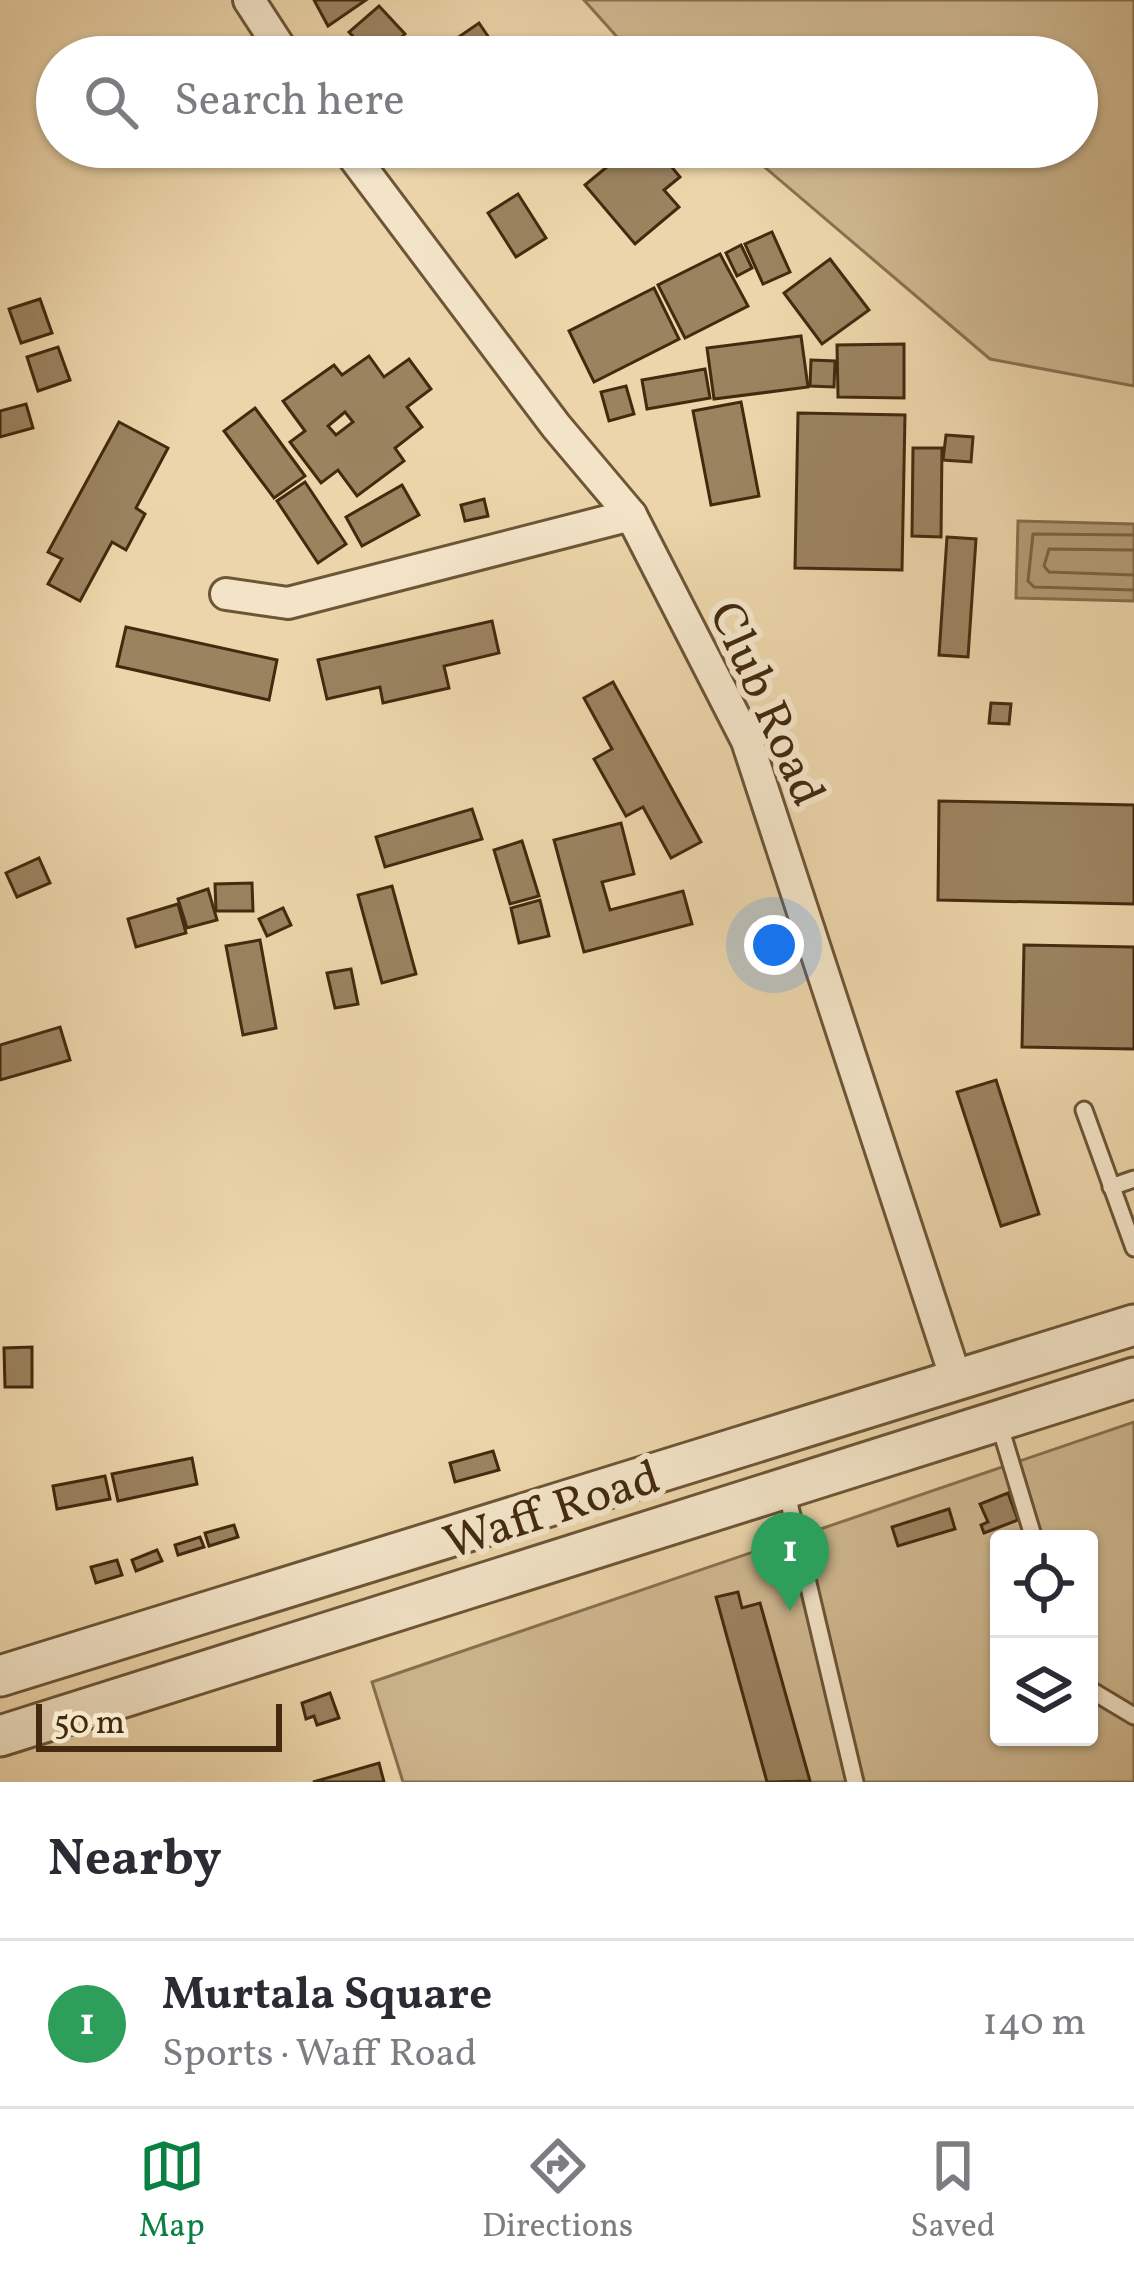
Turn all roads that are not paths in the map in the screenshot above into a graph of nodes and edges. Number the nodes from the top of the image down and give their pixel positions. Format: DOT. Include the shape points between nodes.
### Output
graph roads {
  1 [pos="249,0"];
  2 [pos="272,36"];
  3 [pos="362,168"];
  4 [pos="631,515"];
  5 [pos="226,594"];
  6 [pos="1084,1110"];
  7 [pos="1134,1179"];
  8 [pos="1111,1186"];
  9 [pos="1134,1248"];
  10 [pos="1134,1325"];
  11 [pos="955,1376"];
  12 [pos="1134,1378"];
  13 [pos="998,1417"];
  14 [pos="786,1487"];
  15 [pos="1031,1530"];
  16 [pos="0,1676"];
  17 [pos="1098,1694"];
  18 [pos="1134,1716"];
  19 [pos="0,1736"];
  20 [pos="855,1782"];
  1 -- 2 [label="street"];
  3 -- 4 [label="street, Club Road"];
  4 -- 5 [label="street" via="287,603"];
  4 -- 11 [label="street, Club Road" via="747,741"];
  6 -- 8 [label="lane"];
  7 -- 8 [label="lane"];
  8 -- 9 [label="lane"];
  10 -- 11 [label="street, Waff Road"];
  11 -- 16 [label="street, Waff Road"];
  12 -- 13 [label="street, Waff Road"];
  13 -- 14 [label="street, Waff Road"];
  13 -- 15 [label="lane"];
  14 -- 19 [label="street, Waff Road"];
  14 -- 20 [label="lane"];
  17 -- 18 [label="lane"];
}
